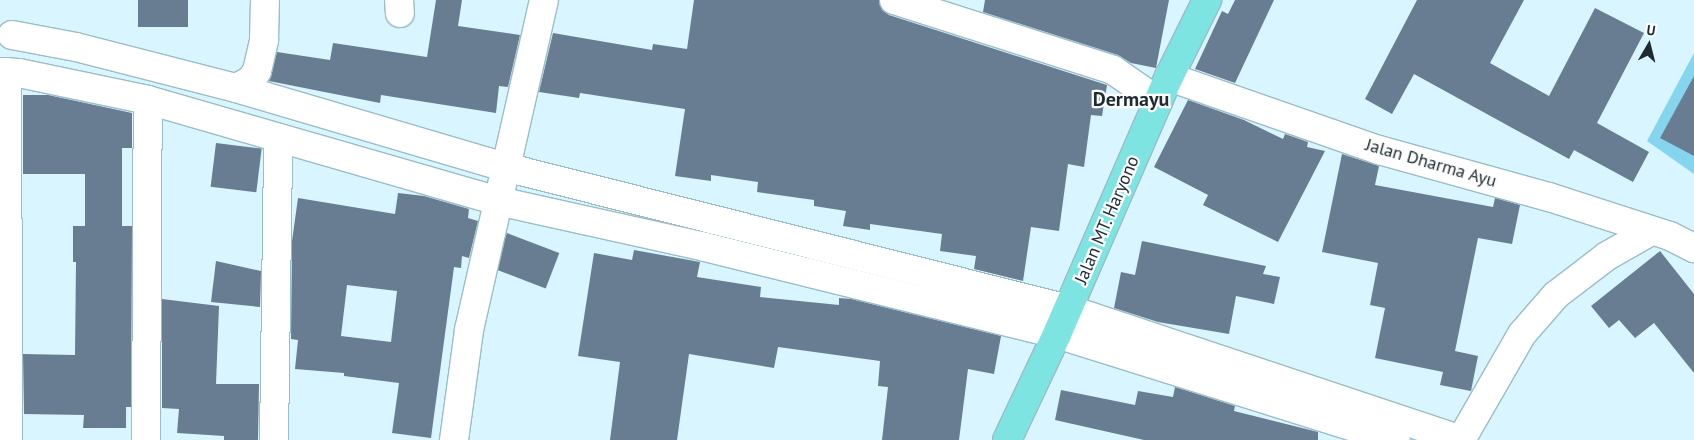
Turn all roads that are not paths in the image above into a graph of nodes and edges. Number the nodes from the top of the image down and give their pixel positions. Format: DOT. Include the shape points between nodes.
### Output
graph roads {
  1 [pos="265,0"];
  2 [pos="544,0"];
  3 [pos="894,0"];
  4 [pos="1207,0"];
  5 [pos="12,34"];
  6 [pos="3,72"];
  7 [pos="236,88"];
  8 [pos="1164,89"];
  9 [pos="148,100"];
  10 [pos="278,138"];
  11 [pos="506,167"];
  12 [pos="498,201"];
  13 [pos="1651,231"];
  14 [pos="1694,248"];
  15 [pos="1068,310"];
  16 [pos="1057,334"];
  17 [pos="8,440"];
  18 [pos="146,440"];
  19 [pos="274,440"];
  20 [pos="454,440"];
  21 [pos="1007,440"];
  22 [pos="1396,440"];
  23 [pos="1461,440"];
  1 -- 7 [label="street" via="264,40 257,71 250,81"];
  2 -- 11 [label="street"];
  3 -- 8 [label="street, Jalan Dharma Ayu"];
  4 -- 8 [label="main road, Jalan MT. Haryono"];
  5 -- 7 [label="street"];
  6 -- 9 [label="street"];
  6 -- 17 [label="street"];
  7 -- 11 [label="street"];
  8 -- 13 [label="street, Jalan Dharma Ayu" via="1549,197"];
  8 -- 15 [label="main road, Jalan MT. Haryono"];
  9 -- 10 [label="street"];
  9 -- 18 [label="street"];
  10 -- 12 [label="street"];
  10 -- 19 [label="street"];
  11 -- 12 [label="street"];
  11 -- 15 [label="street"];
  12 -- 16 [label="street" via="706,247"];
  12 -- 20 [label="street" via="469,330"];
  13 -- 14 [label="street, Jalan Dharma Ayu"];
  13 -- 23 [label="street" via="1607,256 1556,295 1522,334"];
  15 -- 16 [label="main road, Jalan MT. Haryono"];
  15 -- 23 [label="street"];
  16 -- 21 [label="main road, Jalan MT. Haryono"];
  16 -- 22 [label="street"];
}
